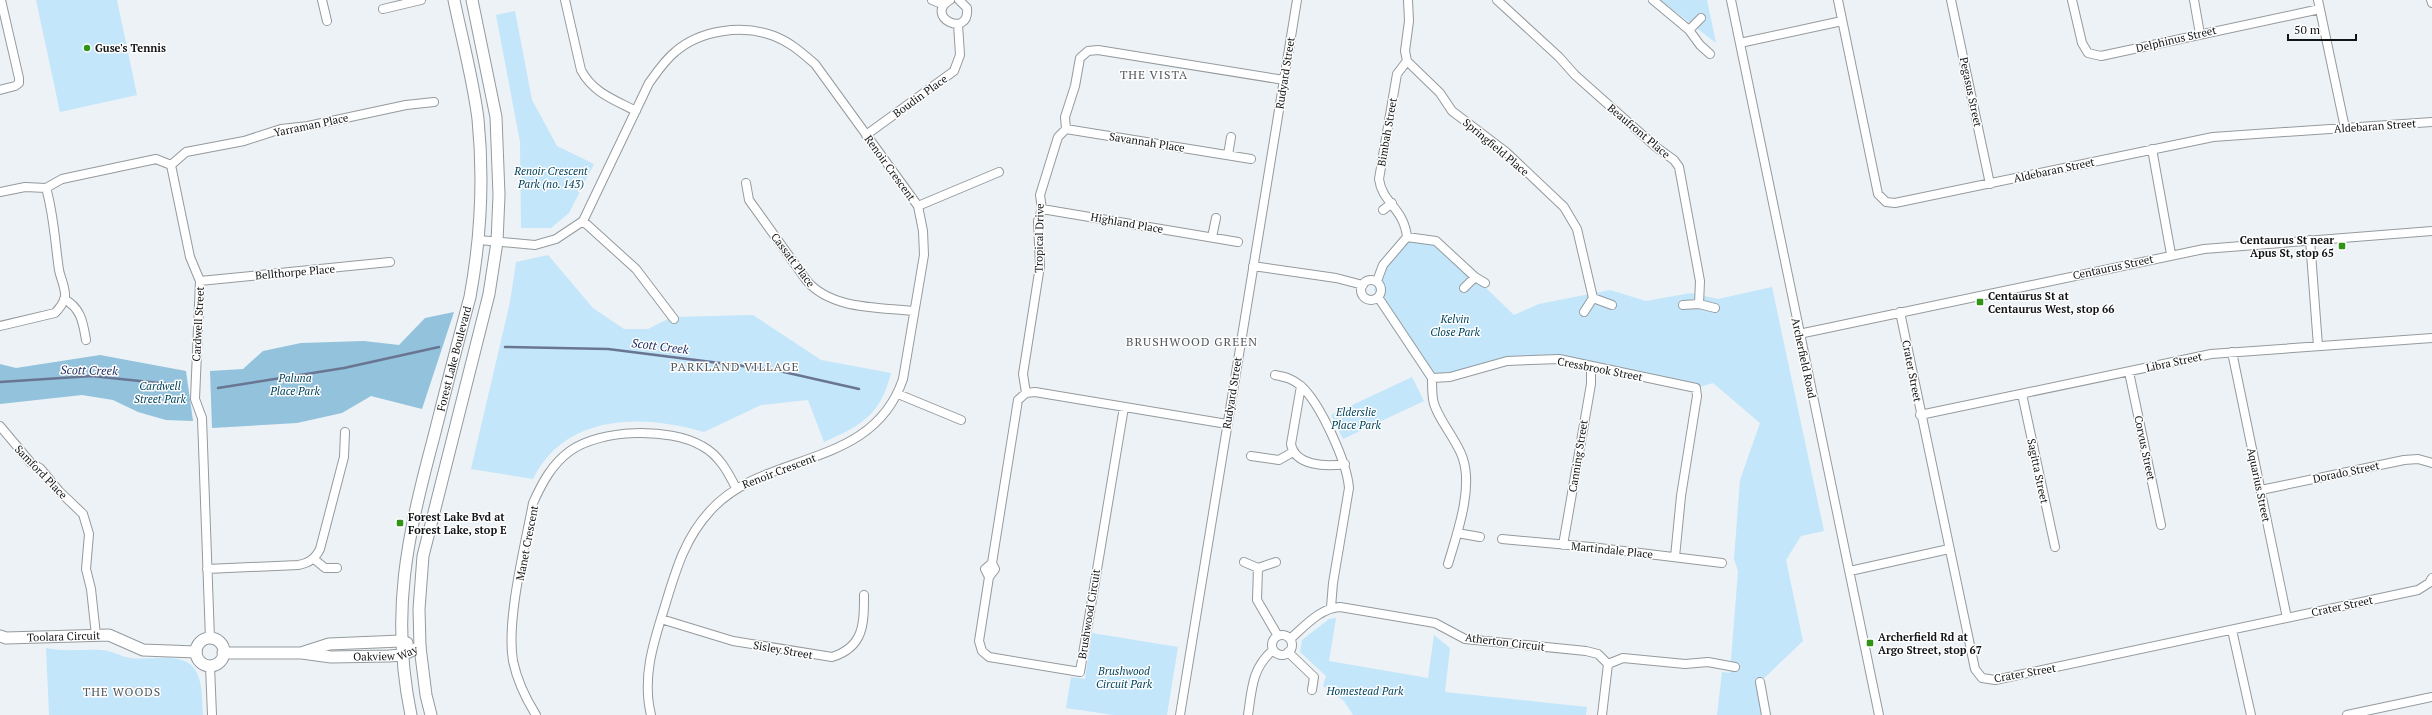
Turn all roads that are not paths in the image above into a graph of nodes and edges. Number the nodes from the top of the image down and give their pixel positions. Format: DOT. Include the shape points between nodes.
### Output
graph roads {
  1 [pos="322,0"];
  2 [pos="421,0"];
  3 [pos="454,0"];
  4 [pos="472,0"];
  5 [pos="565,0"];
  6 [pos="932,0"];
  7 [pos="1297,0"];
  8 [pos="1408,0"];
  9 [pos="1498,0"];
  10 [pos="1653,0"];
  11 [pos="1731,0"];
  12 [pos="1838,0"];
  13 [pos="1951,0"];
  14 [pos="2072,0"];
  15 [pos="2194,0"];
  16 [pos="2318,0"];
  17 [pos="962,1"];
  18 [pos="1,2"];
  19 [pos="405,2"];
  20 [pos="947,2"];
  21 [pos="383,9"];
  22 [pos="2320,9"];
  23 [pos="1700,18"];
  24 [pos="327,21"];
  25 [pos="1842,21"];
  26 [pos="958,24"];
  27 [pos="1690,30"];
  28 [pos="2200,34"];
  29 [pos="1740,43"];
  30 [pos="1710,54"];
  31 [pos="1407,61"];
  32 [pos="1284,80"];
  33 [pos="0,90"];
  34 [pos="434,102"];
  35 [pos="636,111"];
  36 [pos="2432,122"];
  37 [pos="2345,128"];
  38 [pos="1066,129"];
  39 [pos="866,135"];
  40 [pos="1231,137"];
  41 [pos="2152,149"];
  42 [pos="1228,155"];
  43 [pos="1251,159"];
  44 [pos="171,165"];
  45 [pos="999,172"];
  46 [pos="746,183"];
  47 [pos="1990,184"];
  48 [pos="46,188"];
  49 [pos="0,192"];
  50 [pos="1392,203"];
  51 [pos="918,206"];
  52 [pos="1042,209"];
  53 [pos="1383,210"];
  54 [pos="1216,218"];
  55 [pos="583,221"];
  56 [pos="2432,231"];
  57 [pos="1212,237"];
  58 [pos="1407,237"];
  59 [pos="479,240"];
  60 [pos="2310,240"];
  61 [pos="497,242"];
  62 [pos="1238,242"];
  63 [pos="2171,254"];
  64 [pos="390,262"];
  65 [pos="1253,266"];
  66 [pos="1474,277"];
  67 [pos="200,281"];
  68 [pos="1377,282"];
  69 [pos="1485,283"];
  70 [pos="1363,285"];
  71 [pos="1464,288"];
  72 [pos="1378,298"];
  73 [pos="1593,298"];
  74 [pos="64,299"];
  75 [pos="1699,304"];
  76 [pos="1612,305"];
  77 [pos="1683,306"];
  78 [pos="1715,308"];
  79 [pos="914,311"];
  80 [pos="1584,312"];
  81 [pos="1900,312"];
  82 [pos="674,319"];
  83 [pos="0,326"];
  84 [pos="1799,334"];
  85 [pos="2432,338"];
  86 [pos="86,340"];
  87 [pos="2318,346"];
  88 [pos="2232,352"];
  89 [pos="1591,368"];
  90 [pos="2129,372"];
  91 [pos="1275,375"];
  92 [pos="1432,378"];
  93 [pos="1301,386"];
  94 [pos="1026,393"];
  95 [pos="898,394"];
  96 [pos="2022,394"];
  97 [pos="1124,407"];
  98 [pos="1920,415"];
  99 [pos="962,420"];
  100 [pos="1227,424"];
  101 [pos="0,426"];
  102 [pos="345,432"];
  103 [pos="1293,452"];
  104 [pos="1251,456"];
  105 [pos="2432,463"];
  106 [pos="1345,464"];
  107 [pos="736,488"];
  108 [pos="2260,490"];
  109 [pos="2162,525"];
  110 [pos="1457,532"];
  111 [pos="1480,537"];
  112 [pos="1502,539"];
  113 [pos="1563,545"];
  114 [pos="2055,548"];
  115 [pos="1949,549"];
  116 [pos="1675,557"];
  117 [pos="314,559"];
  118 [pos="1244,562"];
  119 [pos="1276,562"];
  120 [pos="1722,563"];
  121 [pos="1448,564"];
  122 [pos="337,568"];
  123 [pos="1258,568"];
  124 [pos="207,569"];
  125 [pos="1850,571"];
  126 [pos="2432,578"];
  127 [pos="864,595"];
  128 [pos="1332,607"];
  129 [pos="2287,618"];
  130 [pos="661,619"];
  131 [pos="2232,630"];
  132 [pos="96,635"];
  133 [pos="0,636"];
  134 [pos="1278,636"];
  135 [pos="210,639"];
  136 [pos="1290,639"];
  137 [pos="401,641"];
  138 [pos="420,647"];
  139 [pos="1274,650"];
  140 [pos="196,652"];
  141 [pos="1288,652"];
  142 [pos="223,653"];
  143 [pos="302,653"];
  144 [pos="402,655"];
  145 [pos="1608,664"];
  146 [pos="210,666"];
  147 [pos="1735,668"];
  148 [pos="1760,682"];
  149 [pos="1312,690"];
  150 [pos="2432,697"];
  151 [pos="212,715"];
  152 [pos="411,715"];
  153 [pos="431,715"];
  154 [pos="536,715"];
  155 [pos="651,715"];
  156 [pos="1180,715"];
  157 [pos="1248,715"];
  158 [pos="1602,715"];
  159 [pos="1766,715"];
  160 [pos="1879,715"];
  161 [pos="2251,715"];
  162 [pos="2347,715"];
  1 -- 24 [label="street"];
  2 -- 19 [label="street"];
  3 -- 59 [label="main road, Forest Lake Boulevard" via="478,118 482,198"];
  4 -- 61 [label="main road, Forest Lake Boulevard" via="496,117 499,188"];
  5 -- 35 [label="street" via="581,70 587,81 597,91"];
  6 -- 20 [label="street"];
  7 -- 32 [label="street, Rudyard Street"];
  8 -- 31 [label="street" via="1409,21 1405,51"];
  9 -- 75 [label="street, Beaufront Place" via="1575,75 1679,167 1700,281"];
  10 -- 27 [label="street"];
  11 -- 29 [label="street, Archerfield Road"];
  12 -- 25 [label="street, Aldebaran Street"];
  13 -- 47 [label="street, Pegasus Street"];
  14 -- 28 [label="street, Delphinus Street" via="2082,43 2088,54 2101,56"];
  15 -- 28 [label="street"];
  16 -- 22 [label="street"];
  17 -- 26 [label="street" via="967,12 965,20"];
  18 -- 33 [label="street" via="19,83"];
  19 -- 21 [label="street"];
  20 -- 26 [label="street" via="942,13 946,21"];
  22 -- 28 [label="street, Delphinus Street"];
  22 -- 37 [label="street"];
  23 -- 27 [label="street"];
  25 -- 29 [label="street"];
  25 -- 47 [label="street, Aldebaran Street" via="1878,194 1886,202 1895,204"];
  26 -- 39 [label="street, Boudin Place" via="960,55 954,71"];
  27 -- 30 [label="street"];
  29 -- 84 [label="street, Archerfield Road"];
  31 -- 50 [label="street, Bimbah Street" via="1397,74 1379,179 1383,194"];
  31 -- 73 [label="street, Springfield Place" via="1440,93 1452,111 1506,152 1564,207 1577,229"];
  32 -- 38 [label="street, Tropical Drive" via="1098,50 1088,51 1080,58 1075,86 1065,117"];
  32 -- 65 [label="street, Rudyard Street"];
  34 -- 44 [label="street, Yarraman Place" via="281,129 244,141 186,152"];
  35 -- 39 [label="street, Renoir Crescent" via="649,83 661,67 675,52 692,40 732,30 758,32 774,36 799,49 815,64"];
  35 -- 55 [label="street, Renoir Crescent"];
  36 -- 37 [label="street, Aldebaran Street"];
  37 -- 41 [label="street, Aldebaran Street" via="2213,138"];
  38 -- 42 [label="street, Savannah Place"];
  38 -- 52 [label="street, Tropical Drive" via="1058,137 1040,195"];
  39 -- 51 [label="street, Renoir Crescent"];
  40 -- 42 [label="street"];
  41 -- 47 [label="street, Aldebaran Street"];
  41 -- 63 [label="street"];
  42 -- 43 [label="street, Savannah Place"];
  44 -- 48 [label="street" via="156,159 62,180"];
  44 -- 67 [label="street, Cardwell Street" via="190,257"];
  45 -- 51 [label="street"];
  46 -- 79 [label="street, Cassatt Place" via="749,200 807,281 818,292 840,302"];
  48 -- 49 [label="street" via="25,187"];
  48 -- 74 [label="street" via="59,271 65,289"];
  50 -- 53 [label="street"];
  50 -- 58 [label="street, Bimbah Street" via="1399,211"];
  51 -- 79 [label="street, Renoir Crescent" via="924,255"];
  52 -- 57 [label="street, Highland Place"];
  52 -- 94 [label="street, Tropical Drive" via="1038,221 1040,266 1023,374"];
  54 -- 57 [label="street"];
  55 -- 61 [label="street, Renoir Crescent" via="569,233 546,243 524,245"];
  55 -- 82 [label="street" via="636,269"];
  56 -- 60 [label="street, Centaurus Street"];
  57 -- 62 [label="street, Highland Place"];
  58 -- 66 [label="street" via="1436,240"];
  58 -- 68 [label="street" via="1383,265"];
  59 -- 61 [label="street, Renoir Crescent"];
  59 -- 137 [label="main road, Forest Lake Boulevard" via="470,297 410,528 404,568"];
  60 -- 63 [label="street, Centaurus Street" via="2236,245"];
  60 -- 87 [label="street"];
  61 -- 138 [label="main road, Forest Lake Boulevard" via="489,294 426,539 419,609"];
  63 -- 81 [label="street, Centaurus Street"];
  64 -- 67 [label="street, Bellthorpe Place"];
  65 -- 70 [label="street" via="1336,278"];
  65 -- 100 [label="street, Rudyard Street"];
  66 -- 69 [label="street"];
  66 -- 71 [label="street"];
  67 -- 124 [label="street, Cardwell Street" via="195,399 202,418"];
  68 -- 70 [label="street" via="1369,280"];
  68 -- 72 [label="street" via="1381,290"];
  70 -- 72 [label="street" via="1364,297 1371,300"];
  72 -- 92 [label="street"];
  73 -- 76 [label="street"];
  73 -- 80 [label="street"];
  74 -- 83 [label="street" via="59,310 54,313"];
  74 -- 86 [label="street" via="75,305 82,316"];
  75 -- 77 [label="street"];
  75 -- 78 [label="street"];
  79 -- 95 [label="street, Renoir Crescent" via="903,379"];
  81 -- 84 [label="street, Centaurus Street"];
  81 -- 98 [label="street, Crater Street"];
  84 -- 125 [label="street, Archerfield Road"];
  85 -- 87 [label="street, Libra Street"];
  87 -- 88 [label="street, Libra Street"];
  88 -- 90 [label="street, Libra Street" via="2211,354"];
  88 -- 108 [label="street, Aquarius Street"];
  89 -- 92 [label="street, Cressbrook Street" via="1559,359 1507,361 1450,377"];
  89 -- 113 [label="street, Canning Street" via="1591,384"];
  89 -- 116 [label="street, Cressbrook Street" via="1696,388"];
  90 -- 96 [label="street, Libra Street"];
  90 -- 109 [label="street, Corvus Street"];
  91 -- 93 [label="street" via="1289,377"];
  92 -- 110 [label="street" via="1433,401 1463,458 1466,472 1466,490"];
  93 -- 103 [label="street" via="1291,444"];
  93 -- 106 [label="street" via="1328,428"];
  94 -- 97 [label="street" via="1035,392"];
  94 -- 97 [label="street, Brushwood Circuit" via="1018,400 992,563 985,569 989,577 979,642 989,657 1080,672"];
  95 -- 99 [label="street"];
  95 -- 107 [label="street, Renoir Crescent" via="869,429 851,441"];
  96 -- 98 [label="street, Libra Street"];
  96 -- 114 [label="street, Sagitta Street"];
  97 -- 100 [label="street"];
  98 -- 115 [label="street, Crater Street"];
  100 -- 156 [label="street, Rudyard Street"];
  101 -- 132 [label="street, Samford Place" via="31,463 40,468 58,491 83,514 89,534 86,569"];
  102 -- 117 [label="street" via="344,457 320,550"];
  103 -- 104 [label="street" via="1279,460"];
  103 -- 106 [label="street" via="1300,460 1332,466"];
  105 -- 108 [label="street, Dorado Street" via="2418,459 2404,460"];
  106 -- 128 [label="street" via="1349,488 1333,583"];
  107 -- 130 [label="street, Renoir Crescent" via="710,510 695,529 678,563"];
  107 -- 154 [label="street, Manet Crescent" via="716,456 702,446 667,436 622,433 590,440 570,451 553,466 533,503 512,621 513,662 519,681"];
  108 -- 129 [label="street, Aquarius Street"];
  110 -- 111 [label="street"];
  110 -- 121 [label="street"];
  112 -- 113 [label="street, Martindale Place"];
  113 -- 116 [label="street, Martindale Place"];
  115 -- 125 [label="street"];
  115 -- 131 [label="street, Crater Street" via="1975,668 1982,678 1995,680"];
  116 -- 120 [label="street, Martindale Place"];
  117 -- 122 [label="street" via="325,568"];
  117 -- 124 [label="street" via="298,565"];
  118 -- 123 [label="street"];
  119 -- 123 [label="street"];
  123 -- 134 [label="street" via="1257,600"];
  124 -- 135 [label="street, Cardwell Street"];
  125 -- 160 [label="street, Archerfield Road"];
  126 -- 129 [label="street, Crater Street" via="2418,590"];
  127 -- 130 [label="street, Sisley Street" via="864,617 856,642 846,651 832,657 733,641"];
  128 -- 136 [label="street"];
  128 -- 145 [label="street, Atherton Circuit" via="1435,623 1465,639 1586,651 1598,654"];
  129 -- 131 [label="street, Crater Street"];
  130 -- 155 [label="street, Renoir Crescent" via="648,666 647,689"];
  131 -- 161 [label="street"];
  132 -- 133 [label="main road, Toolara Circuit" via="6,638"];
  132 -- 140 [label="main road, Toolara Circuit" via="114,637 143,650"];
  134 -- 136 [label="street"];
  134 -- 139 [label="street" via="1273,642"];
  135 -- 140 [label="main road" via="199,644"];
  135 -- 142 [label="main road" via="221,645"];
  136 -- 141 [label="street" via="1292,646"];
  137 -- 138 [label="main road, Oakview Way"];
  137 -- 143 [label="main road, Oakview Way" via="329,644"];
  137 -- 144 [label="main road, Forest Lake Boulevard"];
  138 -- 144 [label="main road, Oakview Way"];
  138 -- 153 [label="main road, Forest Lake Boulevard"];
  139 -- 141 [label="street" via="1280,654"];
  139 -- 157 [label="street" via="1256,669"];
  140 -- 146 [label="main road" via="202,663"];
  141 -- 149 [label="street" via="1314,677"];
  142 -- 143 [label="main road, Oakview Way"];
  142 -- 146 [label="main road" via="221,661"];
  143 -- 144 [label="main road, Oakview Way" via="330,657"];
  144 -- 152 [label="main road, Forest Lake Boulevard"];
  145 -- 147 [label="street" via="1623,658 1685,664 1708,662"];
  145 -- 158 [label="street"];
  146 -- 151 [label="street"];
  148 -- 159 [label="street"];
  150 -- 162 [label="street"];
}
